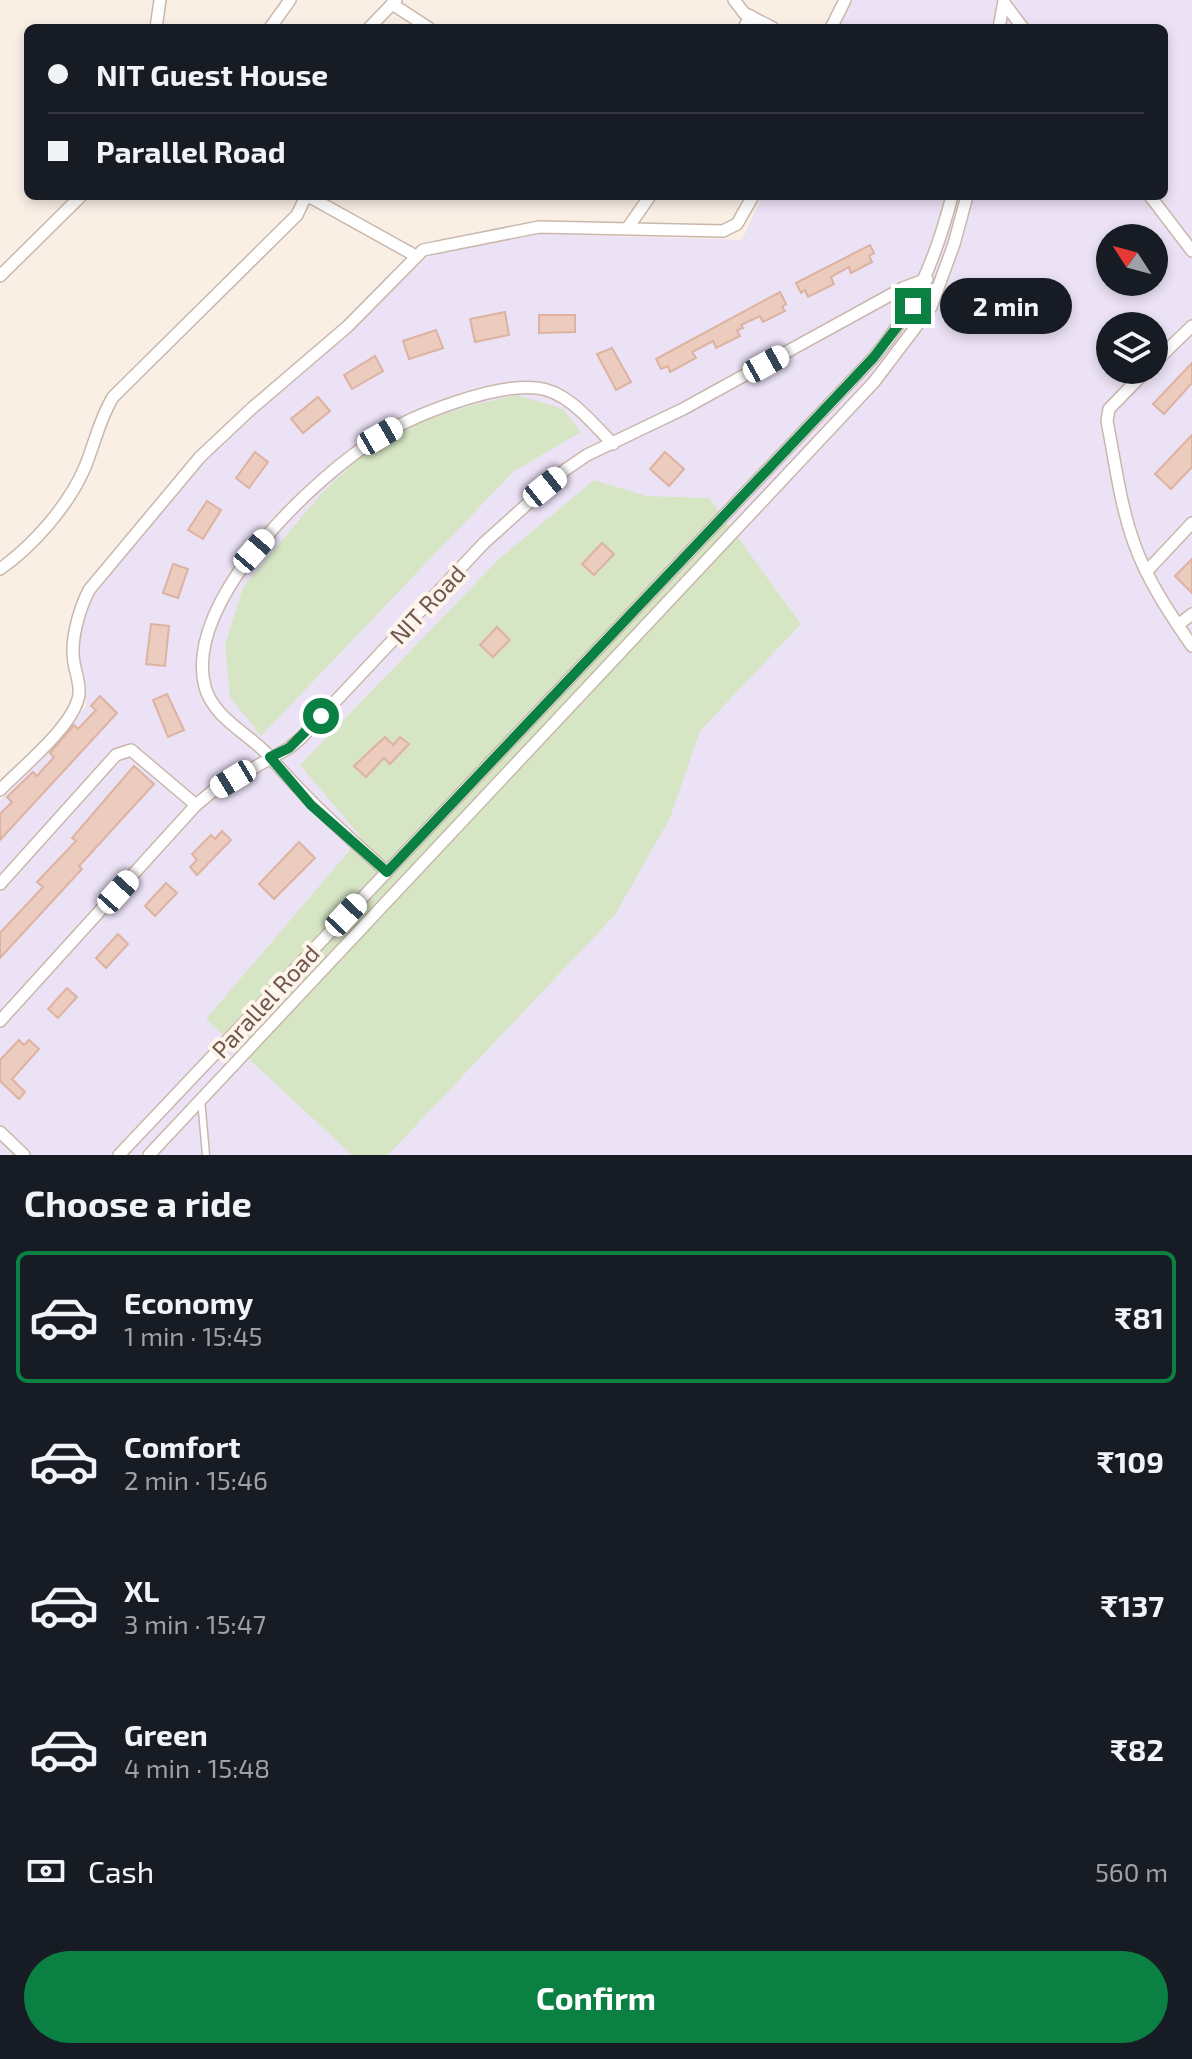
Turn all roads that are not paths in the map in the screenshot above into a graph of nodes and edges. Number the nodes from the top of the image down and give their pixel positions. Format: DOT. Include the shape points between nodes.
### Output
graph roads {
  1 [pos="160,0"];
  2 [pos="290,0"];
  3 [pos="734,0"];
  4 [pos="845,0"];
  5 [pos="394,2"];
  6 [pos="1004,2"];
  7 [pos="750,16"];
  8 [pos="157,24"];
  9 [pos="273,24"];
  10 [pos="373,24"];
  11 [pos="424,24"];
  12 [pos="746,24"];
  13 [pos="765,24"];
  14 [pos="833,24"];
  15 [pos="1000,24"];
  16 [pos="1020,24"];
  17 [pos="77,200"];
  18 [pos="305,200"];
  19 [pos="314,200"];
  20 [pos="647,200"];
  21 [pos="751,200"];
  22 [pos="951,200"];
  23 [pos="966,200"];
  24 [pos="1153,200"];
  25 [pos="629,226"];
  26 [pos="1192,251"];
  27 [pos="416,256"];
  28 [pos="943,274"];
  29 [pos="0,276"];
  30 [pos="926,279"];
  31 [pos="1192,326"];
  32 [pos="1168,349"];
  33 [pos="1133,384"];
  34 [pos="613,444"];
  35 [pos="1192,523"];
  36 [pos="0,569"];
  37 [pos="1147,571"];
  38 [pos="1192,614"];
  39 [pos="1178,625"];
  40 [pos="1192,646"];
  41 [pos="270,757"];
  42 [pos="0,790"];
  43 [pos="196,805"];
  44 [pos="387,872"];
  45 [pos="0,884"];
  46 [pos="0,1021"];
  47 [pos="201,1099"];
  48 [pos="0,1132"];
  49 [pos="24,1155"];
  50 [pos="119,1155"];
  51 [pos="149,1155"];
  52 [pos="206,1155"];
  1 -- 8 [label="street"];
  2 -- 9 [label="street"];
  3 -- 7 [label="street"];
  4 -- 14 [label="street"];
  5 -- 10 [label="street"];
  5 -- 11 [label="street"];
  6 -- 15 [label="street"];
  6 -- 16 [label="street"];
  7 -- 12 [label="street"];
  7 -- 13 [label="street"];
  17 -- 29 [label="street"];
  18 -- 36 [label="street" via="297,215 113,397 73,489 40,532"];
  19 -- 27 [label="street"];
  20 -- 25 [label="street"];
  21 -- 25 [label="street" via="732,229"];
  22 -- 30 [label="street"];
  23 -- 28 [label="street"];
  24 -- 26 [label="street"];
  25 -- 27 [label="street" via="539,227 432,246"];
  27 -- 42 [label="street" via="348,326 200,457 89,590 77,623 73,660 79,696 74,709"];
  28 -- 30 [label="street, NIT Road"];
  28 -- 47 [label="street, Parallel Road" via="931,307 874,382"];
  30 -- 34 [label="street, NIT Road"];
  30 -- 44 [label="street, Parallel Road" via="897,330 874,357"];
  31 -- 32 [label="street"];
  33 -- 37 [label="street" via="1109,409 1107,421 1125,513"];
  34 -- 41 [label="street, NIT Road" via="565,470 525,503 301,738"];
  34 -- 41 [label="street" via="552,391 506,390 409,420 342,463 299,501 228,589 204,651 211,700"];
  35 -- 37 [label="street"];
  37 -- 39 [label="street"];
  38 -- 39 [label="street"];
  39 -- 40 [label="street"];
  41 -- 43 [label="street, NIT Road"];
  41 -- 44 [label="street" via="311,805"];
  43 -- 45 [label="street" via="131,750 116,755"];
  43 -- 46 [label="street, NIT Road"];
  44 -- 50 [label="street, Parallel Road"];
  47 -- 51 [label="street, Parallel Road"];
  47 -- 52 [label="lane"];
  48 -- 49 [label="street"];
}
